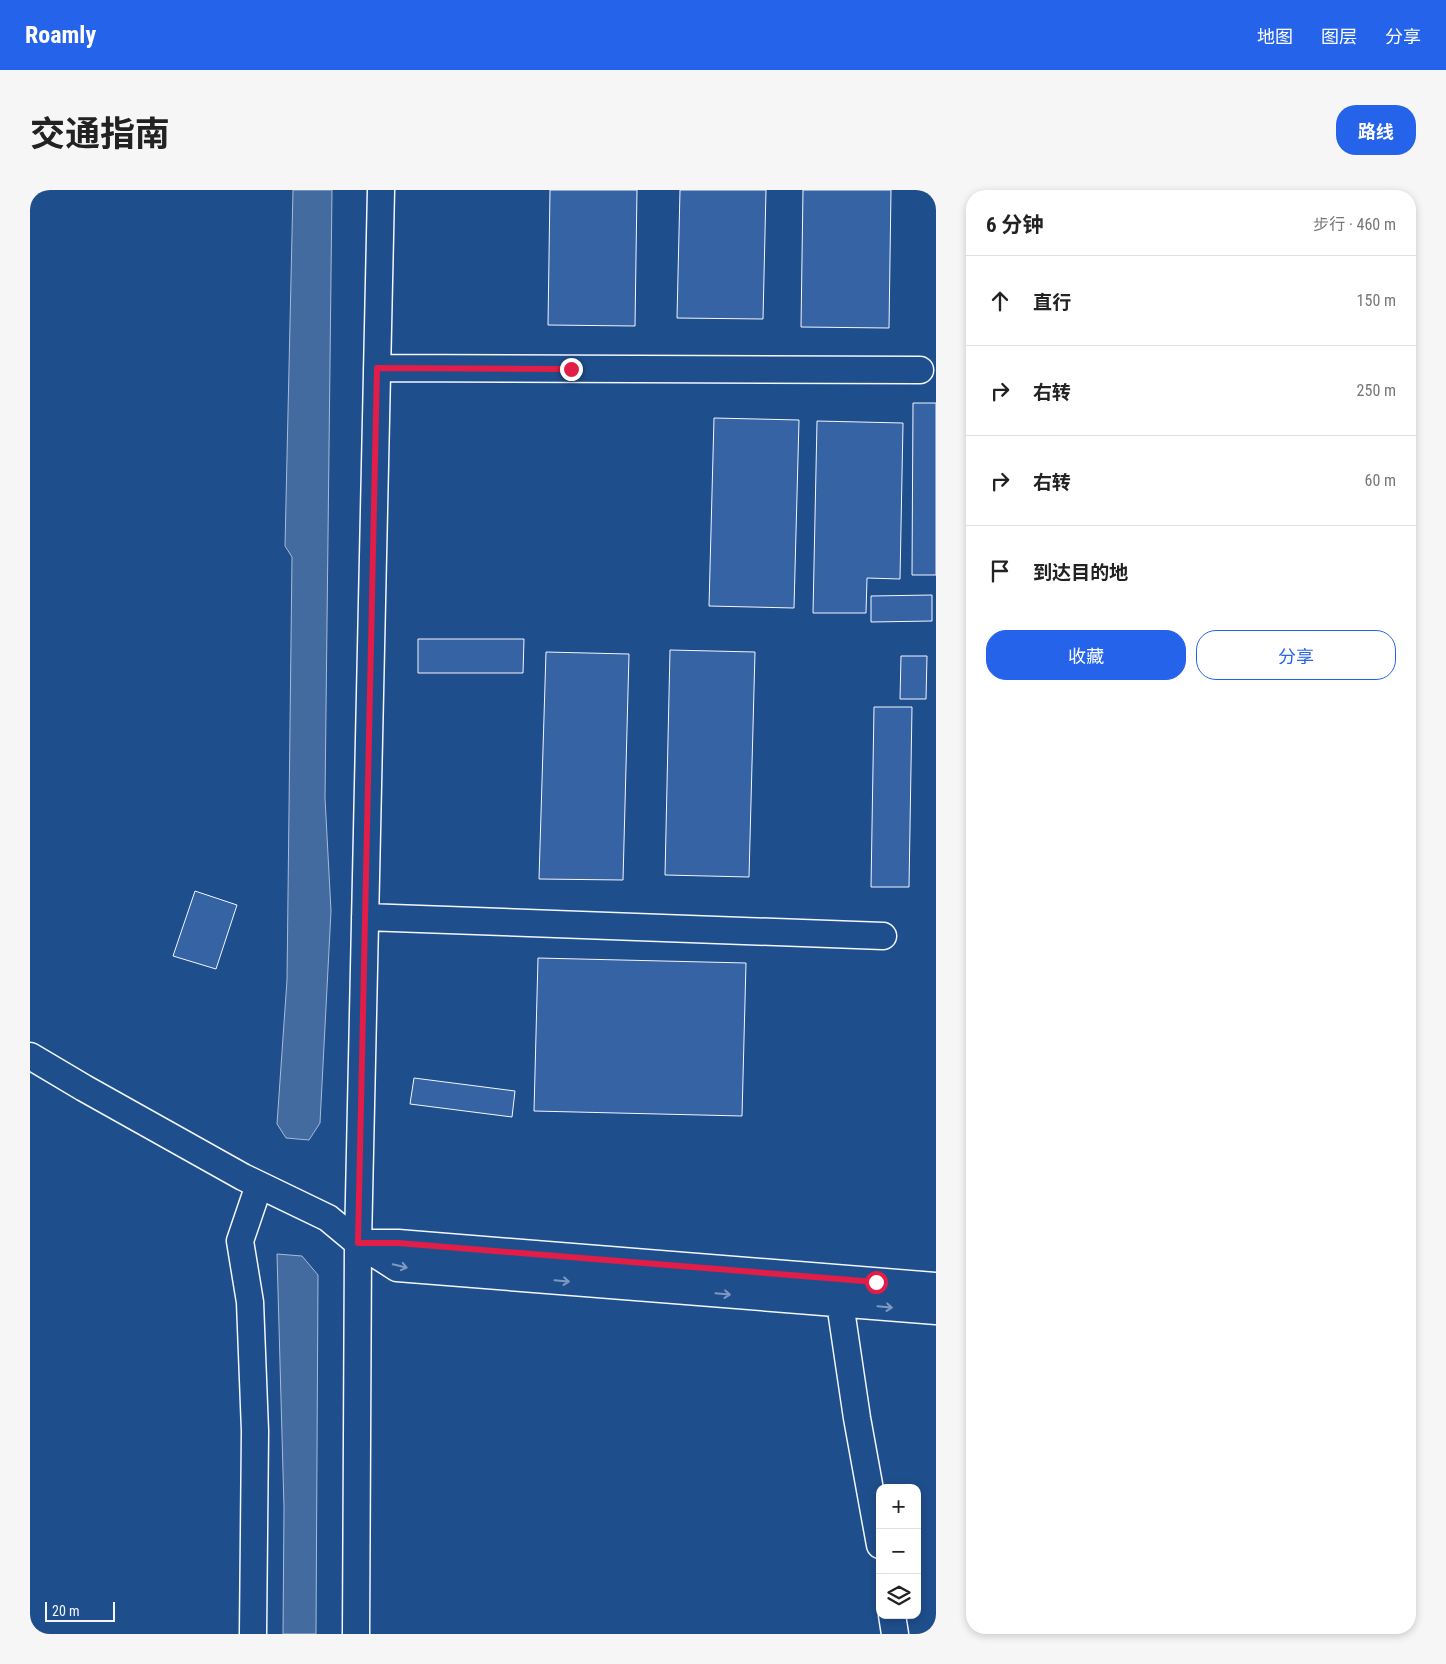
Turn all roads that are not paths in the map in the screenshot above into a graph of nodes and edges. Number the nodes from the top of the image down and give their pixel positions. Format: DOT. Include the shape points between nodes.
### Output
graph roads {
  1 [pos="381,190"];
  2 [pos="377,368"];
  3 [pos="920,370"];
  4 [pos="365,917"];
  5 [pos="883,936"];
  6 [pos="30,1056"];
  7 [pos="259,1185"];
  8 [pos="358,1243"];
  9 [pos="936,1286"];
  10 [pos="840,1303"];
  11 [pos="936,1311"];
  12 [pos="877,1529"];
  13 [pos="893,1619"];
  14 [pos="253,1634"];
  15 [pos="356,1634"];
  16 [pos="895,1634"];
  1 -- 2 [label="street"];
  2 -- 3 [label="street"];
  2 -- 4 [label="street"];
  4 -- 5 [label="street"];
  4 -- 8 [label="street"];
  6 -- 7 [label="street"];
  7 -- 8 [label="street" via="328,1218"];
  7 -- 14 [label="street" via="240,1241 250,1302 255,1431"];
  8 -- 9 [label="street" via="408,1244"];
  8 -- 10 [label="street, one-way" via="397,1268"];
  8 -- 15 [label="street"];
  10 -- 11 [label="street, one-way"];
  10 -- 12 [label="street"];
  13 -- 16 [label="street"];
}
